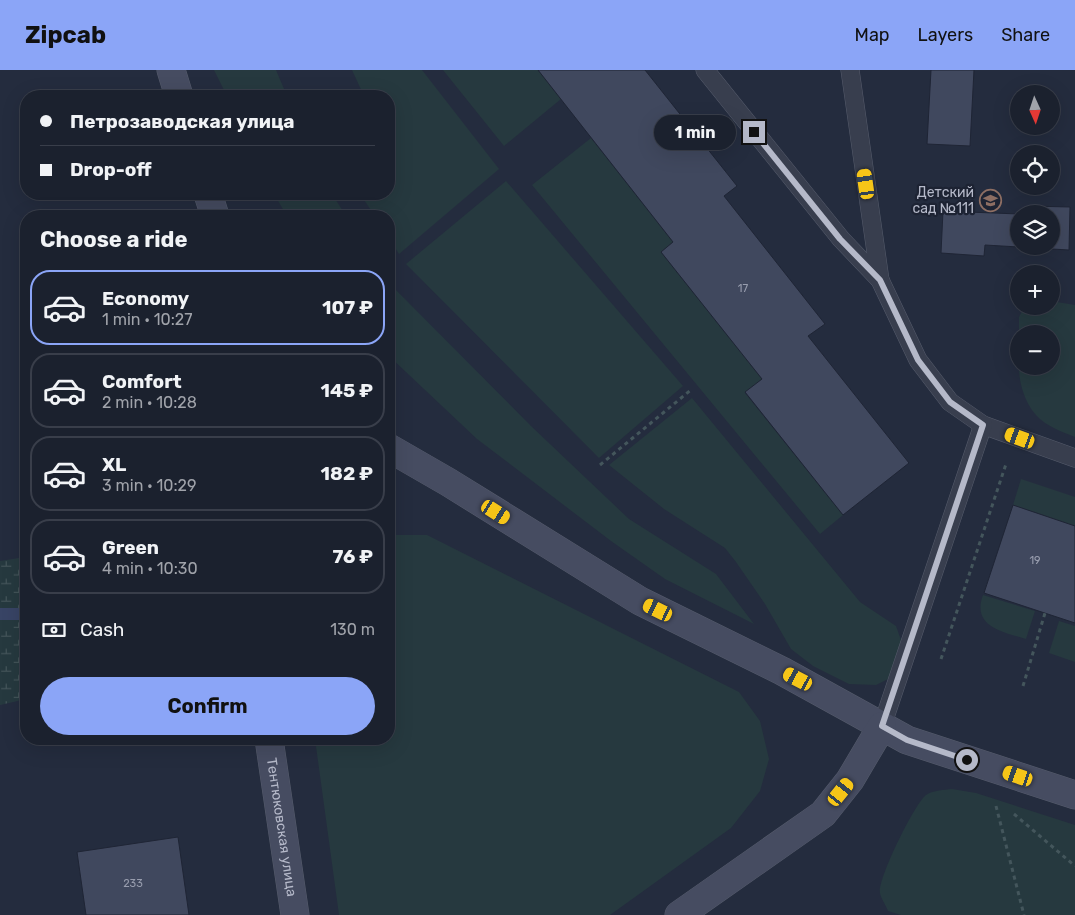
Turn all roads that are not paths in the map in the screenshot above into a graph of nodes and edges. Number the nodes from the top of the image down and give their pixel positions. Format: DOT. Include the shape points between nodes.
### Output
graph roads {
  1 [pos="171,70"];
  2 [pos="705,70"];
  3 [pos="850,70"];
  4 [pos="176,90"];
  5 [pos="880,280"];
  6 [pos="983,425"];
  7 [pos="395,451"];
  8 [pos="1075,458"];
  9 [pos="882,726"];
  10 [pos="270,745"];
  11 [pos="1075,795"];
  12 [pos="295,915"];
  13 [pos="679,915"];
  1 -- 4 [label="street"];
  2 -- 5 [label="lane" via="840,239"];
  3 -- 5 [label="lane"];
  5 -- 6 [label="lane" via="918,360 950,402"];
  6 -- 8 [label="lane"];
  6 -- 9 [label="lane"];
  7 -- 9 [label="street" via="640,601 782,671"];
  9 -- 11 [label="street" via="934,750"];
  9 -- 13 [label="street" via="850,780 823,814"];
  10 -- 12 [label="street, Тентюковская улица"];
}
